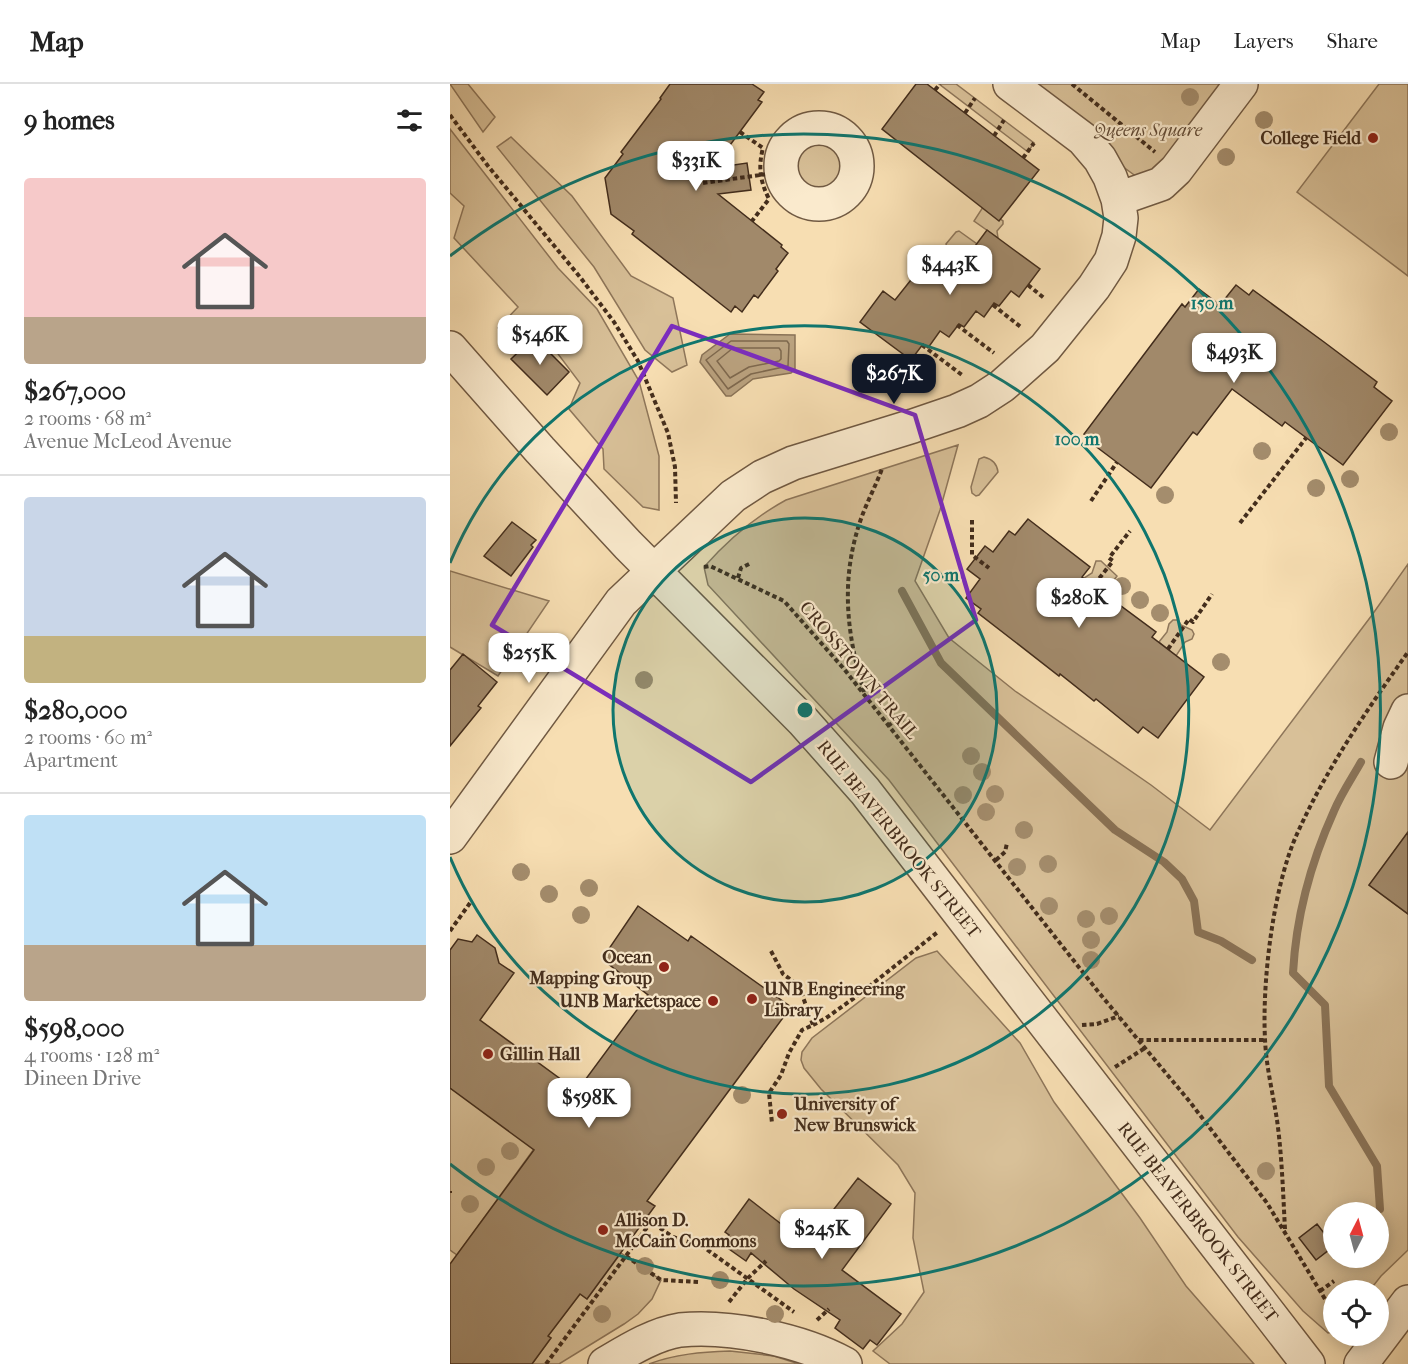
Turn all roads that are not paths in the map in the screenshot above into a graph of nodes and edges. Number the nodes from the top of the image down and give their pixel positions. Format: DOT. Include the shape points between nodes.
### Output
graph roads {
  1 [pos="1010,84"];
  2 [pos="1241,84"];
  3 [pos="1118,199"];
  4 [pos="450,348"];
  5 [pos="653,571"];
  6 [pos="1408,711"];
  7 [pos="1391,762"];
  8 [pos="450,837"];
  9 [pos="1408,1302"];
  10 [pos="605,1364"];
  11 [pos="845,1364"];
  12 [pos="1308,1364"];
  13 [pos="1361,1364"];
  1 -- 3 [label="street" via="1083,139 1100,159"];
  2 -- 3 [label="street" via="1176,170 1161,184"];
  3 -- 5 [label="street" via="1119,236 1111,261 1045,348 1002,386 957,411 793,463 762,477 733,496"];
  4 -- 5 [label="street, RUE BEAVERBROOK STREET"];
  5 -- 8 [label="street" via="621,602"];
  5 -- 12 [label="street, RUE BEAVERBROOK STREET" via="803,721 865,791"];
  6 -- 7 [label="street"];
  9 -- 13 [label="street"];
  10 -- 11 [label="street" via="679,1330 757,1335 794,1344"];
}
